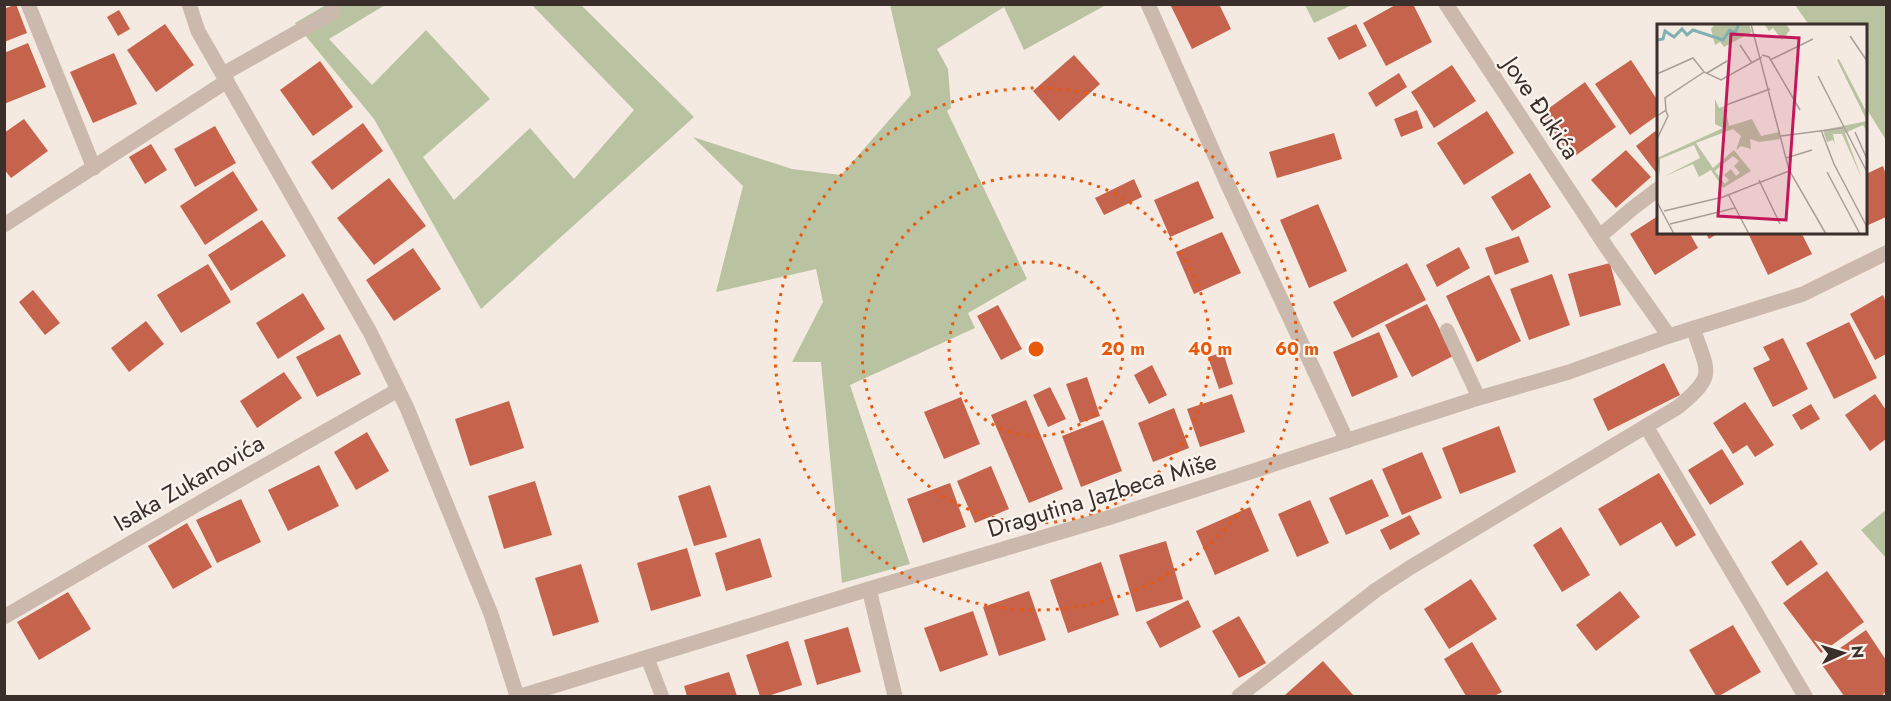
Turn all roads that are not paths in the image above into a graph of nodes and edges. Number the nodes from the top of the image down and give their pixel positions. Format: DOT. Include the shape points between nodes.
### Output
graph roads {
  1 [pos="28,4"];
  2 [pos="189,4"];
  3 [pos="1148,4"];
  4 [pos="1446,4"];
  5 [pos="333,12"];
  6 [pos="225,78"];
  7 [pos="93,168"];
  8 [pos="1657,190"];
  9 [pos="4,225"];
  10 [pos="1600,237"];
  11 [pos="1887,253"];
  12 [pos="1693,328"];
  13 [pos="1447,330"];
  14 [pos="1669,336"];
  15 [pos="398,390"];
  16 [pos="1479,398"];
  17 [pos="1646,426"];
  18 [pos="1347,441"];
  19 [pos="869,589"];
  20 [pos="4,617"];
  21 [pos="647,657"];
  22 [pos="519,696"];
  23 [pos="662,696"];
  24 [pos="895,696"];
  25 [pos="1239,696"];
  26 [pos="1805,696"];
  1 -- 7 [label="street"];
  2 -- 6 [label="street" via="198,32"];
  3 -- 18 [label="street"];
  4 -- 10 [label="street, Jove Đukića"];
  5 -- 6 [label="street"];
  6 -- 7 [label="street"];
  6 -- 15 [label="street" via="364,322"];
  7 -- 9 [label="street"];
  8 -- 10 [label="street"];
  10 -- 14 [label="street, Jove Đukića"];
  11 -- 12 [label="street, Dragutina Jazbeca Miše" via="1803,294"];
  12 -- 14 [label="street, Dragutina Jazbeca Miše"];
  12 -- 17 [label="street" via="1706,366 1706,379 1678,407"];
  13 -- 16 [label="lane"];
  14 -- 16 [label="street, Dragutina Jazbeca Miše" via="1569,372"];
  15 -- 20 [label="street, Isaka Zukanovića"];
  15 -- 22 [label="street" via="491,614"];
  16 -- 18 [label="street, Dragutina Jazbeca Miše"];
  17 -- 25 [label="street" via="1376,590"];
  17 -- 26 [label="street"];
  18 -- 19 [label="street, Dragutina Jazbeca Miše"];
  19 -- 21 [label="street, Dragutina Jazbeca Miše"];
  19 -- 24 [label="street"];
  21 -- 22 [label="street, Dragutina Jazbeca Miše"];
  21 -- 23 [label="lane"];
}
